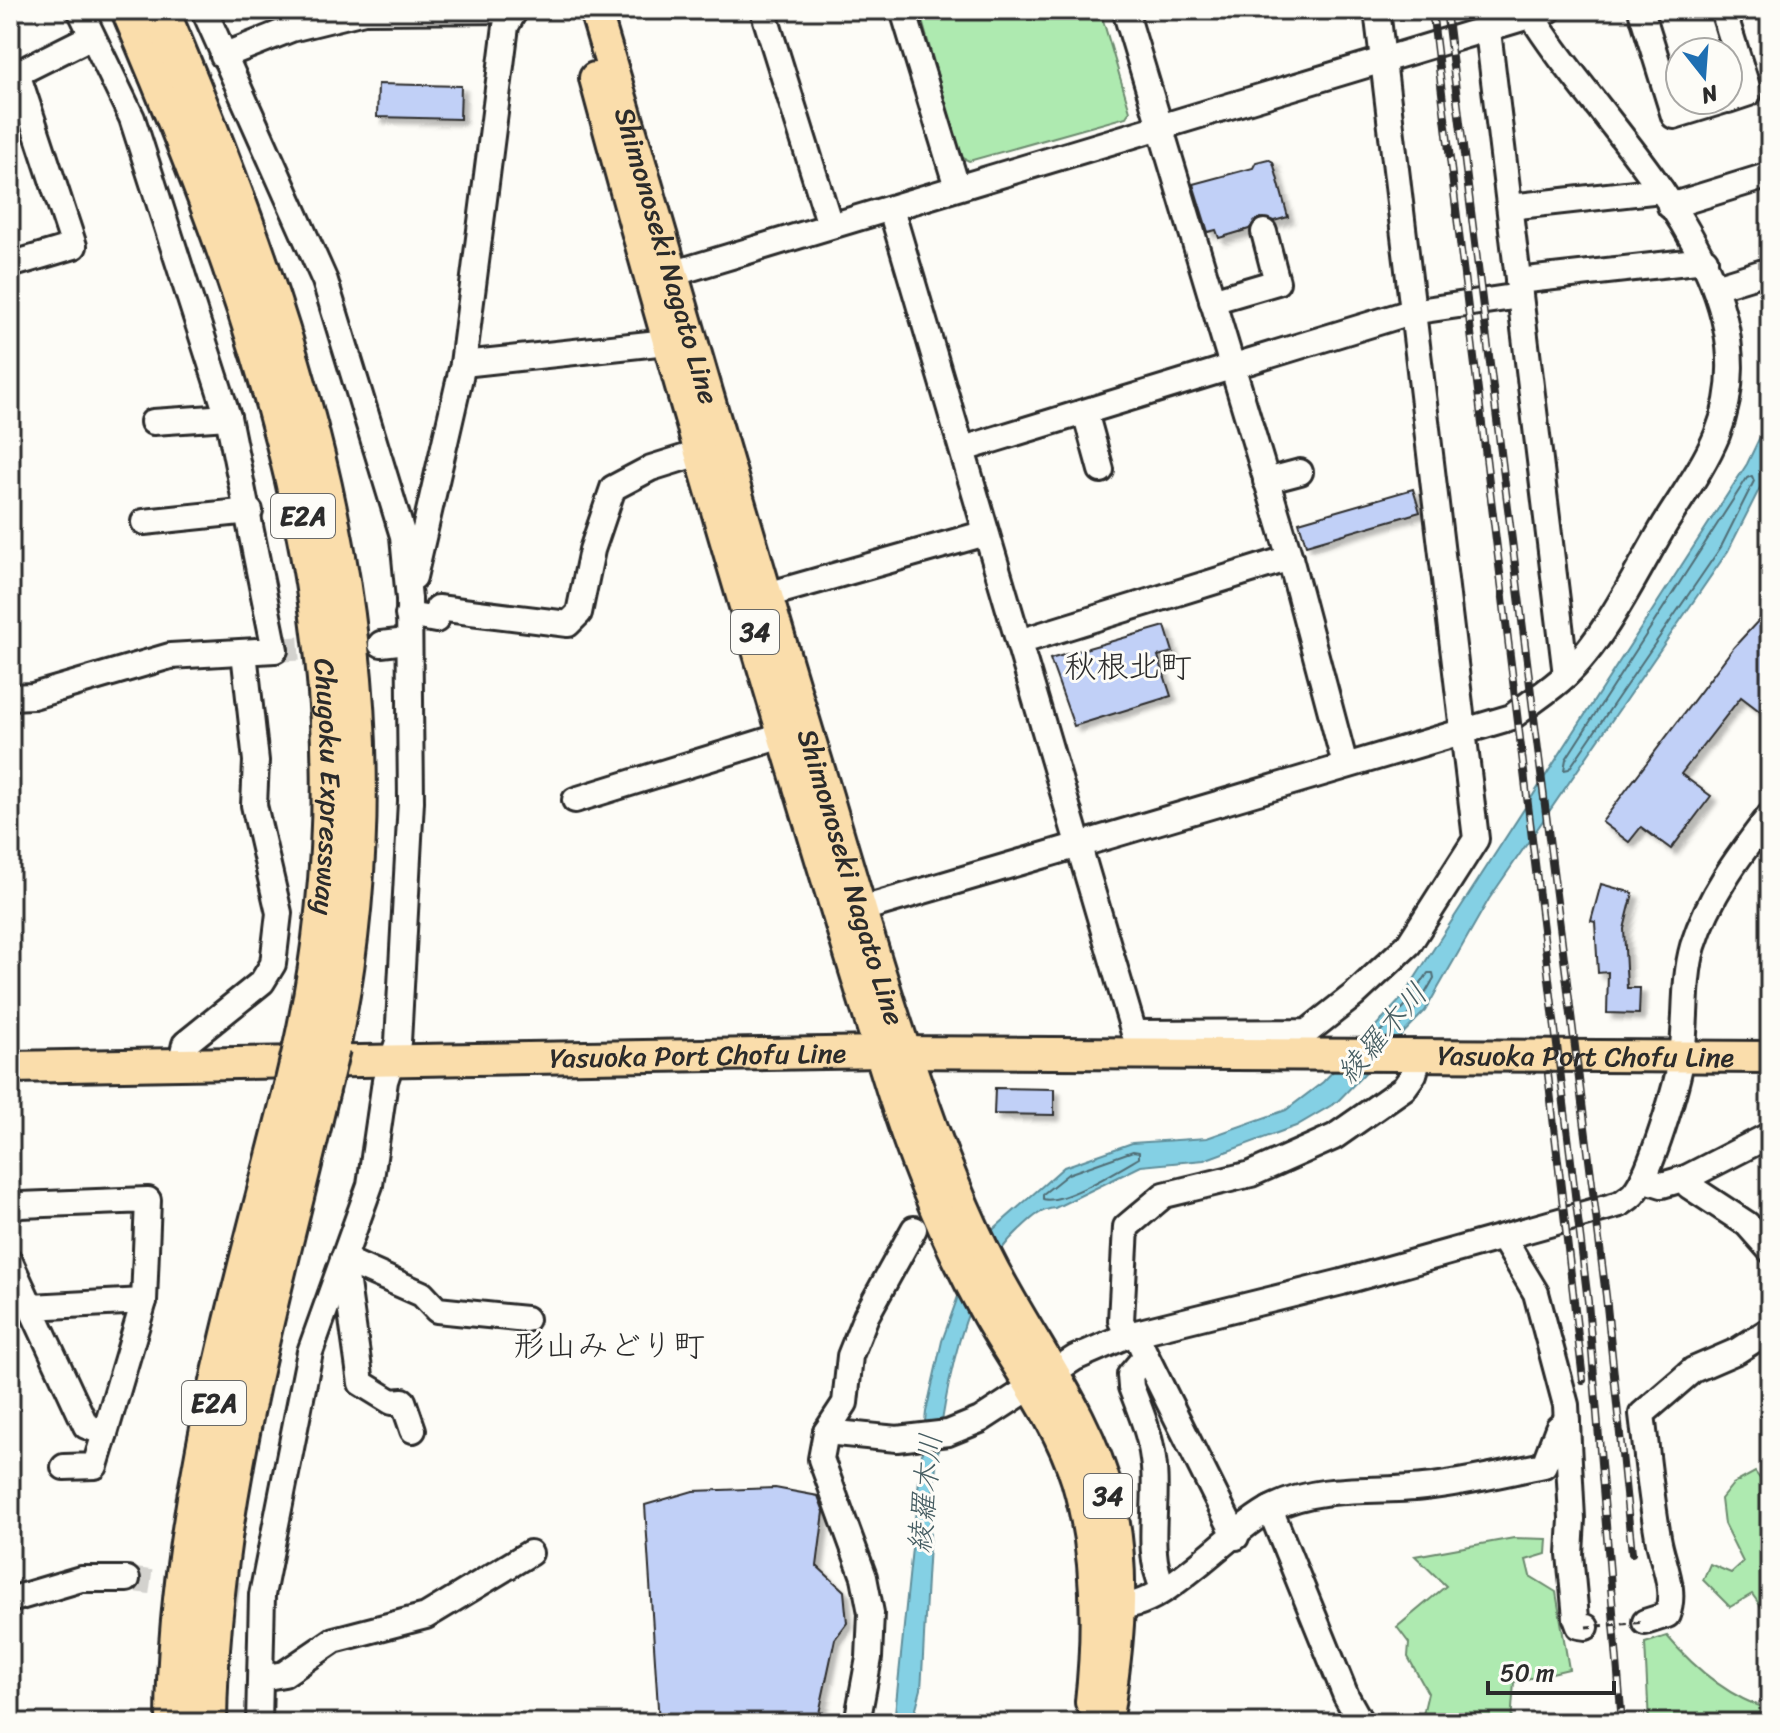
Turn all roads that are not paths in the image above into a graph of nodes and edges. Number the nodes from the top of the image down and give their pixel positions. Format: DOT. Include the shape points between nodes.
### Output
graph roads {
  1 [pos="80,10"];
  2 [pos="130,10"];
  3 [pos="160,10"];
  4 [pos="204,10"];
  5 [pos="515,10"];
  6 [pos="576,10"];
  7 [pos="595,10"];
  8 [pos="763,10"];
  9 [pos="903,10"];
  10 [pos="1125,10"];
  11 [pos="1377,10"];
  12 [pos="1641,10"];
  13 [pos="1723,10"];
  14 [pos="1536,12"];
  15 [pos="1488,31"];
  16 [pos="92,36"];
  17 [pos="1731,36"];
  18 [pos="223,56"];
  19 [pos="1383,62"];
  20 [pos="14,75"];
  21 [pos="1744,77"];
  22 [pos="1664,84"];
  23 [pos="1744,95"];
  24 [pos="1159,127"];
  25 [pos="1770,175"];
  26 [pos="957,187"];
  27 [pos="1666,198"];
  28 [pos="1510,207"];
  29 [pos="891,209"];
  30 [pos="830,225"];
  31 [pos="1264,232"];
  32 [pos="1705,260"];
  33 [pos="10,265"];
  34 [pos="1770,270"];
  35 [pos="662,277"];
  36 [pos="1715,287"];
  37 [pos="1519,288"];
  38 [pos="1212,301"];
  39 [pos="1411,312"];
  40 [pos="680,340"];
  41 [pos="463,364"];
  42 [pos="1232,368"];
  43 [pos="1085,412"];
  44 [pos="228,417"];
  45 [pos="153,422"];
  46 [pos="712,449"];
  47 [pos="963,449"];
  48 [pos="1101,470"];
  49 [pos="1300,472"];
  50 [pos="1266,481"];
  51 [pos="250,511"];
  52 [pos="144,522"];
  53 [pos="986,533"];
  54 [pos="1290,558"];
  55 [pos="756,598"];
  56 [pos="409,607"];
  57 [pos="407,641"];
  58 [pos="1019,642"];
  59 [pos="381,644"];
  60 [pos="244,652"];
  61 [pos="1566,675"];
  62 [pos="10,697"];
  63 [pos="1464,731"];
  64 [pos="785,735"];
  65 [pos="1345,765"];
  66 [pos="575,800"];
  67 [pos="1770,815"];
  68 [pos="1078,845"];
  69 [pos="850,913"];
  70 [pos="316,1048"];
  71 [pos="895,1053"];
  72 [pos="1414,1054"];
  73 [pos="1770,1057"];
  74 [pos="1681,1059"];
  75 [pos="391,1060"];
  76 [pos="181,1061"];
  77 [pos="10,1067"];
  78 [pos="307,1089"];
  79 [pos="1770,1135"];
  80 [pos="1686,1178"];
  81 [pos="1643,1179"];
  82 [pos="10,1209"];
  83 [pos="914,1229"];
  84 [pos="1503,1238"];
  85 [pos="1770,1250"];
  86 [pos="343,1259"];
  87 [pos="10,1262"];
  88 [pos="144,1301"];
  89 [pos="31,1307"];
  90 [pos="526,1319"];
  91 [pos="1770,1330"];
  92 [pos="1137,1342"];
  93 [pos="1042,1377"];
  94 [pos="1567,1421"];
  95 [pos="413,1430"];
  96 [pos="826,1432"];
  97 [pos="105,1433"];
  98 [pos="64,1467"];
  99 [pos="1270,1509"];
  100 [pos="1236,1537"];
  101 [pos="530,1553"];
  102 [pos="127,1579"];
  103 [pos="1163,1588"];
  104 [pos="10,1600"];
  105 [pos="1121,1606"];
  106 [pos="1645,1622"];
  107 [pos="1586,1627"];
  108 [pos="261,1678"];
  109 [pos="175,1723"];
  110 [pos="208,1723"];
  111 [pos="259,1723"];
  112 [pos="857,1723"];
  113 [pos="1089,1723"];
  114 [pos="1106,1723"];
  115 [pos="1361,1723"];
  1 -- 16 [label="street"];
  2 -- 70 [label="highway, Chugoku Expressway / E2A" via="193,156 245,298 297,480 316,581 328,688 330,845"];
  3 -- 70 [label="highway, Chugoku Expressway / E2A" via="218,146 270,289 300,382 343,575 356,682 359,847 351,926"];
  4 -- 18 [label="street"];
  5 -- 18 [label="street" via="364,11 291,29"];
  5 -- 41 [label="street" via="506,26"];
  6 -- 35 [label="main road, Shimonoseki Nagato Line / 34"];
  7 -- 35 [label="main road, Shimonoseki Nagato Line / 34"];
  8 -- 30 [label="street"];
  9 -- 26 [label="street"];
  10 -- 24 [label="street"];
  11 -- 19 [label="street"];
  12 -- 22 [label="street"];
  13 -- 17 [label="street"];
  14 -- 15 [label="street"];
  14 -- 27 [label="street"];
  15 -- 19 [label="street"];
  15 -- 28 [label="street"];
  16 -- 20 [label="street"];
  16 -- 44 [label="street" via="132,118"];
  18 -- 56 [label="street" via="325,281 403,536"];
  19 -- 24 [label="street"];
  19 -- 39 [label="street"];
  20 -- 33 [label="street" via="74,246"];
  21 -- 23 [label="street" via="1749,93"];
  24 -- 26 [label="street"];
  24 -- 38 [label="street"];
  25 -- 27 [label="street"];
  26 -- 29 [label="street"];
  27 -- 28 [label="street"];
  27 -- 32 [label="street"];
  28 -- 37 [label="street"];
  29 -- 30 [label="street"];
  29 -- 47 [label="street"];
  30 -- 35 [label="street"];
  31 -- 38 [label="street" via="1277,282"];
  32 -- 36 [label="street"];
  32 -- 37 [label="street"];
  34 -- 36 [label="street"];
  35 -- 40 [label="main road, Shimonoseki Nagato Line / 34"];
  36 -- 61 [label="street" via="1728,334 1728,391 1717,434 1594,641"];
  37 -- 39 [label="street"];
  37 -- 61 [label="street"];
  38 -- 42 [label="street"];
  39 -- 42 [label="street"];
  39 -- 63 [label="street"];
  40 -- 41 [label="street"];
  40 -- 46 [label="main road, Shimonoseki Nagato Line / 34"];
  41 -- 56 [label="street"];
  42 -- 43 [label="street"];
  42 -- 50 [label="street"];
  43 -- 47 [label="street"];
  43 -- 48 [label="street"];
  44 -- 45 [label="street"];
  44 -- 51 [label="street"];
  46 -- 55 [label="main road, Shimonoseki Nagato Line / 34"];
  46 -- 56 [label="street" via="651,468 613,488 579,613 568,624 438,608 436,620"];
  47 -- 53 [label="street"];
  49 -- 50 [label="street"];
  50 -- 54 [label="street"];
  51 -- 52 [label="street"];
  51 -- 60 [label="street" via="275,650"];
  53 -- 55 [label="street"];
  53 -- 58 [label="street"];
  54 -- 58 [label="street"];
  54 -- 65 [label="street"];
  55 -- 64 [label="main road, Shimonoseki Nagato Line / 34"];
  55 -- 69 [label="main road, Shimonoseki Nagato Line / 34"];
  56 -- 57 [label="street"];
  57 -- 59 [label="street"];
  57 -- 75 [label="street" via="409,861 398,1042"];
  58 -- 68 [label="street"];
  60 -- 62 [label="street" via="170,656 33,696"];
  60 -- 76 [label="street" via="256,761 254,805 279,913 273,964 262,982 185,1044"];
  61 -- 63 [label="street" via="1512,717"];
  63 -- 65 [label="street"];
  63 -- 68 [label="street" via="1476,839 1409,944 1307,1032 1134,1033"];
  64 -- 66 [label="street"];
  64 -- 69 [label="main road, Shimonoseki Nagato Line / 34"];
  65 -- 68 [label="street"];
  67 -- 74 [label="street" via="1724,875 1703,914 1688,975"];
  68 -- 69 [label="street"];
  69 -- 71 [label="main road, Shimonoseki Nagato Line / 34"];
  70 -- 78 [label="highway, Chugoku Expressway / E2A, bridge"];
  71 -- 72 [label="main road, Yasuoka Port Chofu Line"];
  71 -- 75 [label="main road, Yasuoka Port Chofu Line"];
  71 -- 93 [label="main road, Shimonoseki Nagato Line / 34" via="919,1166"];
  72 -- 74 [label="main road, Yasuoka Port Chofu Line"];
  72 -- 92 [label="street" via="1414,1074 1404,1088 1334,1137 1251,1174 1164,1195 1126,1227 1121,1321"];
  73 -- 74 [label="main road, Yasuoka Port Chofu Line"];
  74 -- 81 [label="street"];
  75 -- 76 [label="main road, Yasuoka Port Chofu Line"];
  75 -- 86 [label="street" via="370,1185"];
  76 -- 77 [label="main road, Yasuoka Port Chofu Line"];
  78 -- 109 [label="highway, Chugoku Expressway / E2A" via="226,1347 196,1489"];
  78 -- 110 [label="highway, Chugoku Expressway / E2A" via="227,1498 217,1566"];
  79 -- 80 [label="street"];
  80 -- 81 [label="street" via="1662,1185"];
  80 -- 85 [label="street" via="1700,1194 1747,1224"];
  81 -- 84 [label="street" via="1620,1204"];
  82 -- 88 [label="street" via="148,1200"];
  83 -- 96 [label="street" via="866,1316 850,1356 845,1403"];
  84 -- 92 [label="street"];
  84 -- 94 [label="street" via="1536,1293"];
  86 -- 90 [label="street" via="422,1294 437,1310"];
  86 -- 95 [label="street" via="361,1383 392,1402 403,1401"];
  86 -- 108 [label="street" via="310,1352 250,1595"];
  87 -- 89 [label="street"];
  88 -- 89 [label="street"];
  88 -- 97 [label="street"];
  89 -- 97 [label="street" via="86,1426"];
  91 -- 106 [label="street" via="1693,1370 1642,1414 1671,1605 1667,1615"];
  92 -- 93 [label="street"];
  92 -- 100 [label="street"];
  92 -- 103 [label="street" via="1130,1375 1154,1459 1152,1553"];
  93 -- 96 [label="street" via="967,1427 925,1438"];
  93 -- 105 [label="main road, Shimonoseki Nagato Line / 34" via="1088,1439 1116,1532"];
  93 -- 113 [label="main road, Shimonoseki Nagato Line / 34" via="1086,1517 1095,1603"];
  94 -- 99 [label="street" via="1558,1428 1544,1465 1421,1488 1332,1489"];
  94 -- 107 [label="street" via="1570,1554 1576,1618"];
  96 -- 112 [label="street" via="821,1459 864,1577 871,1613"];
  97 -- 98 [label="street" via="95,1466"];
  99 -- 100 [label="street"];
  99 -- 115 [label="street"];
  100 -- 103 [label="street"];
  101 -- 108 [label="street" via="426,1616 334,1640 284,1674"];
  102 -- 104 [label="street" via="81,1579"];
  103 -- 105 [label="street" via="1132,1606"];
  105 -- 114 [label="main road, Shimonoseki Nagato Line / 34"];
  108 -- 111 [label="street"];
}
